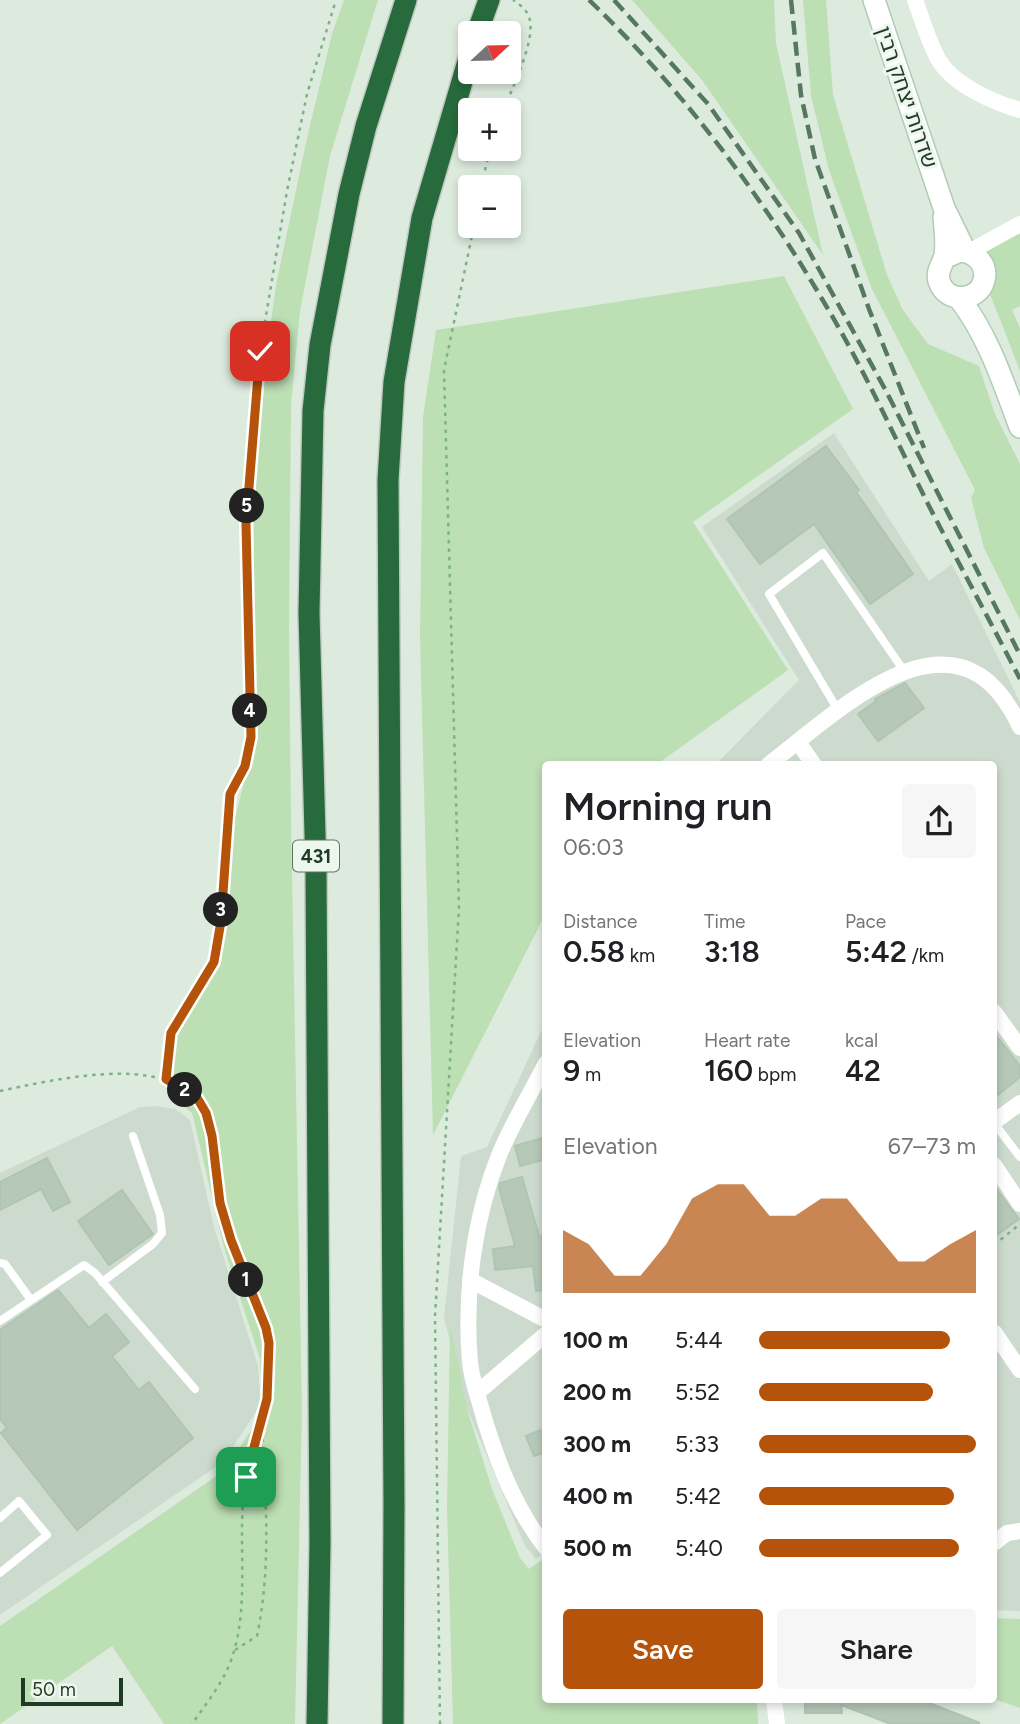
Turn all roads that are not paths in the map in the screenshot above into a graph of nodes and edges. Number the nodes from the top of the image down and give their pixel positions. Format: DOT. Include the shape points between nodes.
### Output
graph roads {
  1 [pos="406,0"];
  2 [pos="874,0"];
  3 [pos="915,0"];
  4 [pos="461,84"];
  5 [pos="1020,110"];
  6 [pos="939,194"];
  7 [pos="1020,225"];
  8 [pos="967,252"];
  9 [pos="944,258"];
  10 [pos="984,268"];
  11 [pos="979,290"];
  12 [pos="959,298"];
  13 [pos="990,348"];
  14 [pos="1020,427"];
  15 [pos="904,671"];
  16 [pos="839,712"];
  17 [pos="1020,727"];
  18 [pos="797,742"];
  19 [pos="773,761"];
  20 [pos="811,761"];
  21 [pos="997,1016"];
  22 [pos="1020,1048"];
  23 [pos="542,1071"];
  24 [pos="1020,1102"];
  25 [pos="997,1121"];
  26 [pos="997,1127"];
  27 [pos="133,1136"];
  28 [pos="1020,1157"];
  29 [pos="997,1170"];
  30 [pos="1020,1204"];
  31 [pos="0,1263"];
  32 [pos="470,1280"];
  33 [pos="102,1282"];
  34 [pos="31,1300"];
  35 [pos="542,1318"];
  36 [pos="0,1321"];
  37 [pos="997,1336"];
  38 [pos="542,1337"];
  39 [pos="1020,1338"];
  40 [pos="1006,1349"];
  41 [pos="1020,1370"];
  42 [pos="195,1389"];
  43 [pos="477,1393"];
  44 [pos="520,1506"];
  45 [pos="0,1518"];
  46 [pos="542,1528"];
  47 [pos="1020,1531"];
  48 [pos="997,1541"];
  49 [pos="542,1543"];
  50 [pos="0,1573"];
  51 [pos="774,1703"];
  52 [pos="317,1724"];
  53 [pos="393,1724"];
  54 [pos="777,1724"];
  1 -- 52 [label="highway, 431" via="349,194 320,345 313,411 309,613 316,871"];
  2 -- 6 [label="main road, שדרות יצחק רבין"];
  3 -- 5 [label="street" via="938,60 965,85"];
  4 -- 53 [label="highway" via="422,218 395,369 388,480"];
  6 -- 8 [label="main road, שדרות יצחק רבין"];
  6 -- 9 [label="main road, שדרות יצחק רבין"];
  7 -- 8 [label="street"];
  7 -- 10 [label="street"];
  8 -- 9 [label="main road"];
  8 -- 10 [label="main road, שדרות יצחק רבין"];
  9 -- 12 [label="main road, שדרות יצחק רבין" via="939,279 946,292"];
  10 -- 11 [label="main road, שדרות יצחק רבין"];
  11 -- 12 [label="main road"];
  11 -- 13 [label="main road, שדרות יצחק רבין"];
  12 -- 13 [label="main road, שדרות יצחק רבין"];
  13 -- 14 [label="main road, שדרות יצחק רבין"];
  15 -- 16 [label="street"];
  15 -- 16 [label="lane" via="823,553 769,594"];
  15 -- 17 [label="street" via="946,664 972,672 996,689"];
  16 -- 18 [label="street"];
  18 -- 19 [label="street"];
  18 -- 20 [label="street"];
  21 -- 22 [label="street"];
  23 -- 32 [label="street" via="500,1153 487,1192"];
  24 -- 25 [label="street"];
  26 -- 28 [label="lane"];
  27 -- 33 [label="lane" via="162,1233"];
  29 -- 30 [label="street"];
  31 -- 34 [label="lane"];
  32 -- 35 [label="street"];
  32 -- 43 [label="street" via="470,1365"];
  33 -- 34 [label="lane" via="84,1265"];
  33 -- 42 [label="lane"];
  34 -- 36 [label="lane"];
  37 -- 40 [label="street"];
  38 -- 43 [label="street"];
  39 -- 40 [label="street"];
  40 -- 41 [label="street"];
  43 -- 44 [label="street" via="502,1472"];
  44 -- 46 [label="street"];
  44 -- 49 [label="street"];
  45 -- 50 [label="lane" via="19,1502 47,1535"];
  47 -- 48 [label="street"];
  51 -- 54 [label="street"];
}
